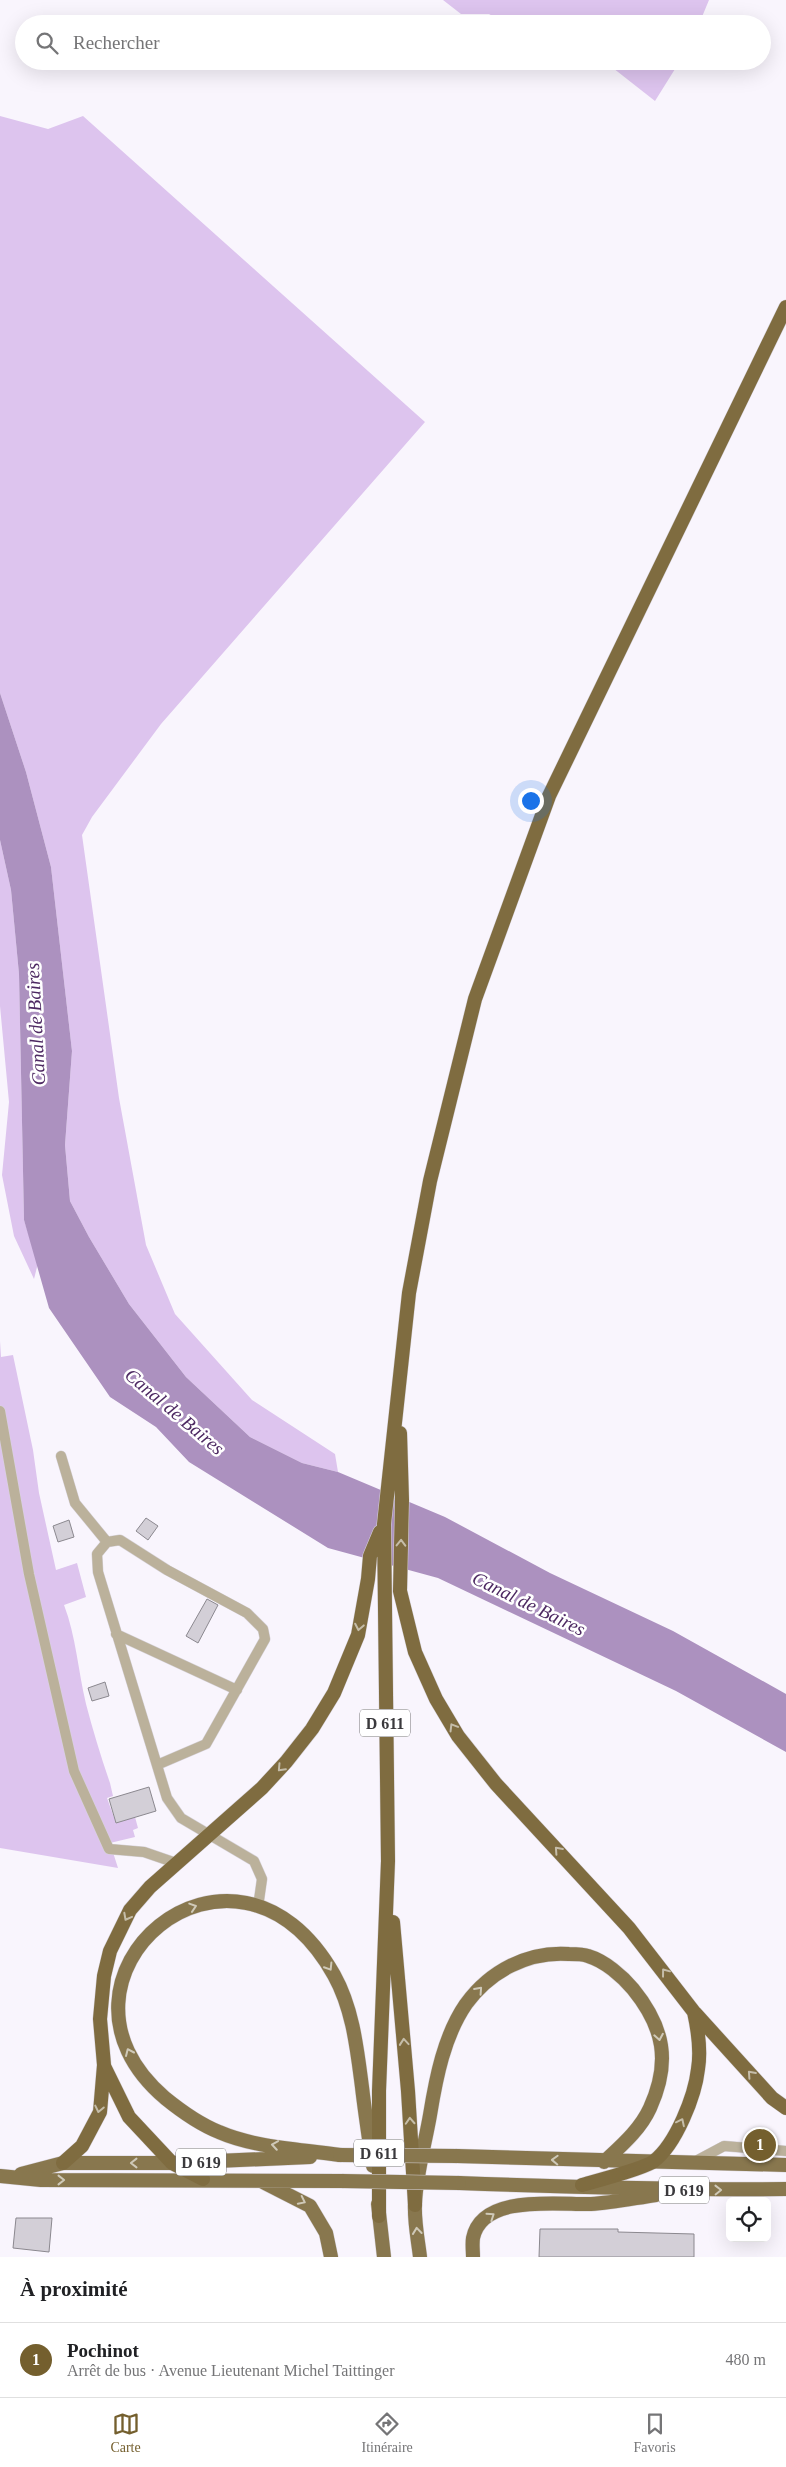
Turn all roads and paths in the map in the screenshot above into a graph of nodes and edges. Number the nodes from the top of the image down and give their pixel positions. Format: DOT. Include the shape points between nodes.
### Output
graph roads {
  1 [pos="786,307"];
  2 [pos="0,1411"];
  3 [pos="61,1456"];
  4 [pos="395,1470"];
  5 [pos="384,1524"];
  6 [pos="107,1542"];
  7 [pos="116,1634"];
  8 [pos="237,1690"];
  9 [pos="156,1765"];
  10 [pos="207,1834"];
  11 [pos="388,1861"];
  12 [pos="176,1863"];
  13 [pos="258,1907"];
  14 [pos="694,2012"];
  15 [pos="104,2065"];
  16 [pos="786,2108"];
  17 [pos="786,2151"];
  18 [pos="340,2155"];
  19 [pos="604,2162"];
  20 [pos="654,2162"];
  21 [pos="63,2163"];
  22 [pos="172,2163"];
  23 [pos="693,2163"];
  24 [pos="786,2165"];
  25 [pos="6,2176"];
  26 [pos="203,2179"];
  27 [pos="258,2180"];
  28 [pos="582,2185"];
  29 [pos="786,2189"];
  30 [pos="691,2191"];
  31 [pos="415,2205"];
  32 [pos="379,2216"];
  33 [pos="331,2257"];
  34 [pos="384,2257"];
  35 [pos="420,2257"];
  36 [pos="473,2257"];
  1 -- 4 [label="highway" via="549,796 475,999 430,1181 408,1293 399,1369"];
  2 -- 12 [label="lane" via="29,1574 74,1771 109,1849 144,1852"];
  3 -- 6 [label="lane" via="75,1503"];
  4 -- 5 [label="highway"];
  14 -- 4 [label="highway, one-way" via="630,1928 496,1784 458,1736 436,1699 415,1652 400,1591"];
  5 -- 10 [label="highway, one-way" via="370,1556 358,1634 334,1693 286,1762 262,1788"];
  5 -- 11 [label="highway, D 611" via="382,1584"];
  6 -- 7 [label="lane" via="97,1554 98,1572"];
  6 -- 8 [label="lane" via="120,1540 167,1570 247,1613 263,1629 265,1638"];
  7 -- 8 [label="lane"];
  7 -- 9 [label="lane"];
  8 -- 9 [label="lane" via="206,1744"];
  9 -- 10 [label="lane" via="167,1798 181,1818"];
  10 -- 12 [label="highway"];
  10 -- 13 [label="lane" via="254,1861 262,1880"];
  31 -- 11 [label="highway, D 611, one-way"];
  11 -- 32 [label="highway, D 611" via="379,2091"];
  12 -- 15 [label="highway, one-way" via="130,1910 110,1951 100,2018"];
  18 -- 13 [label="main road, one-way" via="261,2143 219,2132 180,2110 154,2088 139,2072 121,2032 119,2005 122,1981 132,1958 157,1926 194,1906 225,1900"];
  13 -- 32 [label="main road, one-way" via="286,1919 314,1945 335,1977 357,2043"];
  16 -- 14 [label="highway, one-way" via="772,2098"];
  20 -- 14 [label="highway, one-way" via="672,2140 689,2105 698,2069 698,2027"];
  15 -- 21 [label="highway, one-way" via="100,2112 82,2146"];
  15 -- 22 [label="highway" via="129,2117"];
  17 -- 23 [label="lane" via="724,2146"];
  19 -- 18 [label="main road, D 619, one-way, bridge"];
  18 -- 22 [label="main road, D 619"];
  19 -- 20 [label="main road, D 619"];
  31 -- 19 [label="main road, one-way" via="433,2096 452,2030 466,2005 501,1970 546,1953 588,1955 610,1968 648,2007 658,2028 662,2055 660,2081 650,2110 630,2138"];
  20 -- 23 [label="main road, D 619"];
  20 -- 28 [label="highway"];
  22 -- 21 [label="main road, D 619, one-way"];
  21 -- 25 [label="main road, D 619"];
  22 -- 26 [label="highway"];
  23 -- 24 [label="main road, D 619"];
  25 -- 26 [label="main road, D 619, one-way" via="41,2180"];
  26 -- 27 [label="main road, D 619"];
  27 -- 28 [label="main road, D 619, bridge"];
  27 -- 33 [label="main road, one-way" via="310,2206 326,2234"];
  28 -- 30 [label="main road, D 619"];
  30 -- 29 [label="main road, D 619, one-way"];
  36 -- 30 [label="main road, one-way" via="476,2230 487,2218 508,2207 592,2204"];
  35 -- 31 [label="main road, one-way"];
  32 -- 34 [label="main road"];
}
